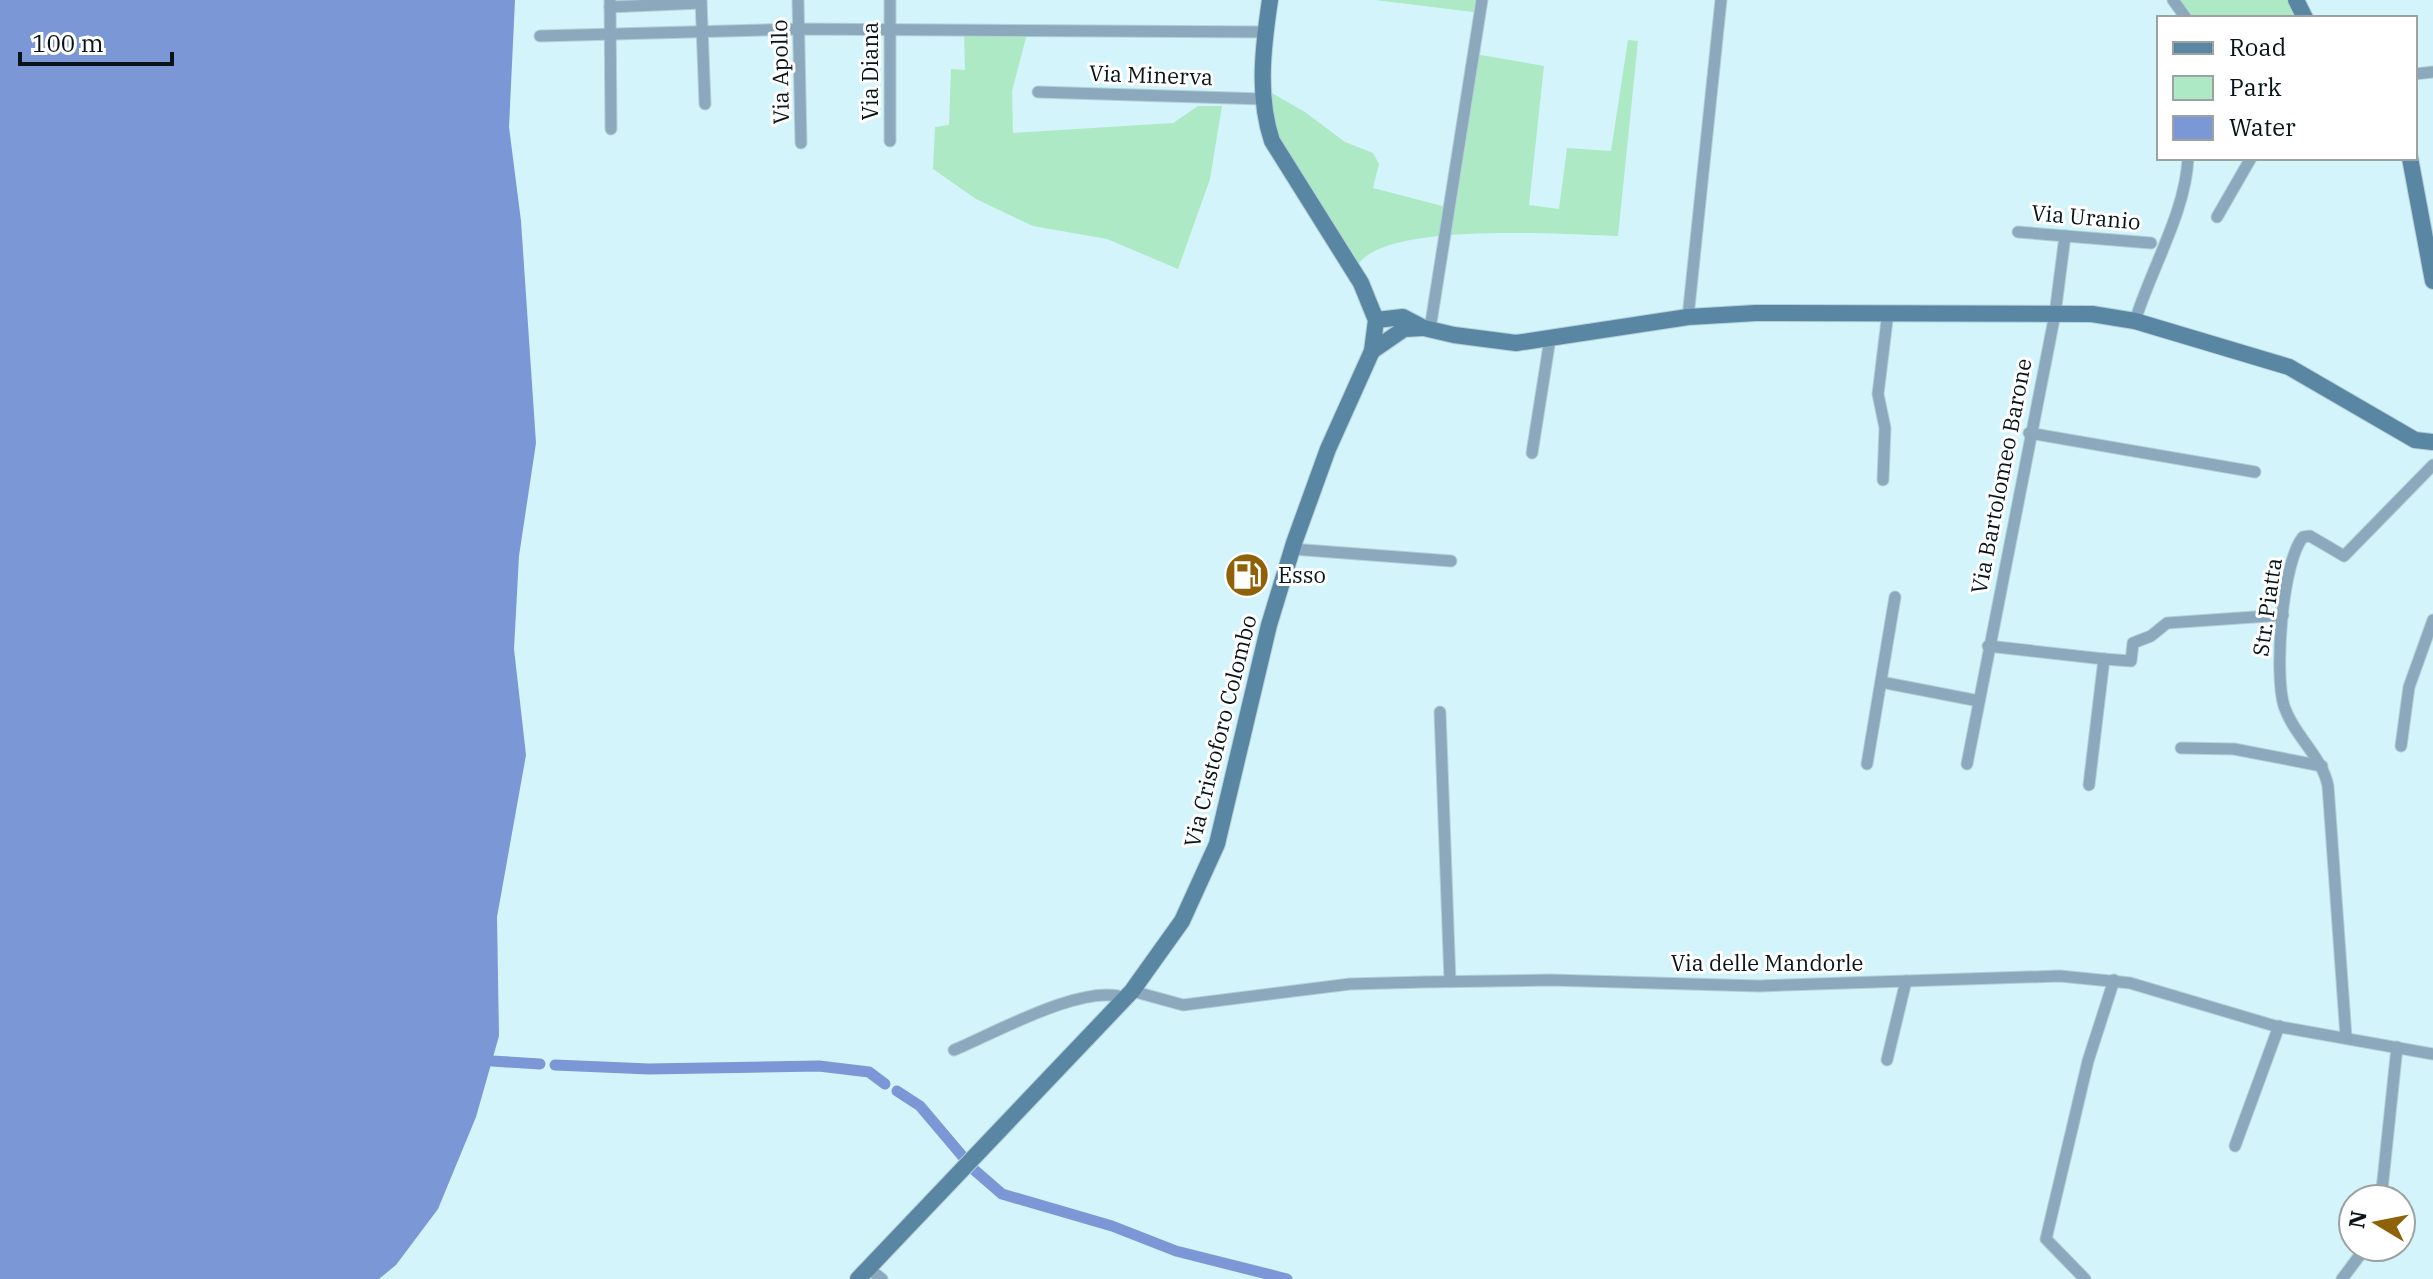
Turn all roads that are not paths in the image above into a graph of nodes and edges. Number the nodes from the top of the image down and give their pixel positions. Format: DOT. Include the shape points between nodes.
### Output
graph roads {
  1 [pos="798,0"];
  2 [pos="890,0"];
  3 [pos="1270,0"];
  4 [pos="1482,0"];
  5 [pos="1721,0"];
  6 [pos="701,2"];
  7 [pos="610,3"];
  8 [pos="799,29"];
  9 [pos="700,30"];
  10 [pos="891,32"];
  11 [pos="1265,32"];
  12 [pos="610,35"];
  13 [pos="540,36"];
  14 [pos="1038,92"];
  15 [pos="1263,99"];
  16 [pos="705,104"];
  17 [pos="611,129"];
  18 [pos="890,141"];
  19 [pos="801,143"];
  20 [pos="2188,160"];
  21 [pos="2250,160"];
  22 [pos="2410,160"];
  23 [pos="2217,217"];
  24 [pos="2018,232"];
  25 [pos="2065,236"];
  26 [pos="2151,243"];
  27 [pos="2433,281"];
  28 [pos="1361,283"];
  29 [pos="1888,312"];
  30 [pos="2055,314"];
  31 [pos="1688,317"];
  32 [pos="1376,320"];
  33 [pos="2135,321"];
  34 [pos="1403,323"];
  35 [pos="1427,329"];
  36 [pos="1550,339"];
  37 [pos="1372,351"];
  38 [pos="2029,433"];
  39 [pos="2433,442"];
  40 [pos="1532,453"];
  41 [pos="2433,465"];
  42 [pos="2255,472"];
  43 [pos="1883,480"];
  44 [pos="1292,549"];
  45 [pos="1451,561"];
  46 [pos="1895,597"];
  47 [pos="2283,615"];
  48 [pos="2433,620"];
  49 [pos="1988,646"];
  50 [pos="2104,659"];
  51 [pos="1881,682"];
  52 [pos="1979,701"];
  53 [pos="1440,712"];
  54 [pos="2401,746"];
  55 [pos="2181,748"];
  56 [pos="1867,764"];
  57 [pos="1967,764"];
  58 [pos="2322,766"];
  59 [pos="2089,785"];
  60 [pos="2114,980"];
  61 [pos="1450,981"];
  62 [pos="1906,981"];
  63 [pos="1128,994"];
  64 [pos="2279,1026"];
  65 [pos="2346,1037"];
  66 [pos="2397,1047"];
  67 [pos="954,1050"];
  68 [pos="2433,1054"];
  69 [pos="1887,1060"];
  70 [pos="2235,1146"];
  71 [pos="2383,1183"];
  72 [pos="863,1273"];
  73 [pos="882,1279"];
  74 [pos="2085,1279"];
  1 -- 8 [label="street, Via Apollo"];
  2 -- 10 [label="street, Via Diana"];
  3 -- 11 [label="main road"];
  4 -- 35 [label="street"];
  5 -- 31 [label="street"];
  6 -- 7 [label="street"];
  6 -- 9 [label="street"];
  7 -- 12 [label="street"];
  8 -- 9 [label="street"];
  8 -- 10 [label="street"];
  8 -- 19 [label="street, Via Apollo"];
  9 -- 12 [label="street"];
  9 -- 16 [label="street"];
  10 -- 11 [label="street"];
  10 -- 18 [label="street, Via Diana"];
  11 -- 15 [label="main road"];
  12 -- 13 [label="street"];
  12 -- 17 [label="street"];
  14 -- 15 [label="street, Via Minerva"];
  15 -- 28 [label="main road" via="1272,141"];
  20 -- 33 [label="street" via="2180,201"];
  21 -- 23 [label="street"];
  22 -- 27 [label="main road"];
  24 -- 25 [label="street, Via Uranio"];
  25 -- 26 [label="street, Via Uranio"];
  25 -- 30 [label="street, Via Bartolomeo Barone"];
  28 -- 32 [label="main road"];
  28 -- 34 [label="main road"];
  29 -- 30 [label="main road"];
  29 -- 31 [label="main road"];
  29 -- 43 [label="street" via="1878,394 1885,428"];
  30 -- 33 [label="main road"];
  30 -- 38 [label="street, Via Bartolomeo Barone"];
  31 -- 36 [label="main road"];
  32 -- 34 [label="main road"];
  32 -- 37 [label="main road, Via Cristoforo Colombo"];
  33 -- 39 [label="main road" via="2289,367 2415,440"];
  34 -- 35 [label="main road"];
  34 -- 37 [label="main road"];
  35 -- 36 [label="main road" via="1484,341"];
  36 -- 40 [label="street"];
  37 -- 44 [label="main road, Via Cristoforo Colombo" via="1328,449"];
  38 -- 42 [label="street"];
  38 -- 49 [label="street, Via Bartolomeo Barone"];
  41 -- 47 [label="street, Str. Piatta" via="2344,556 2303,537"];
  44 -- 45 [label="street"];
  44 -- 63 [label="main road, Via Cristoforo Colombo" via="1217,844 1182,921"];
  46 -- 51 [label="street"];
  47 -- 50 [label="street" via="2167,623 2133,643 2131,661"];
  47 -- 58 [label="street, Str. Piatta" via="2279,669 2284,707"];
  48 -- 54 [label="street" via="2409,687"];
  49 -- 50 [label="street"];
  49 -- 52 [label="street, Via Bartolomeo Barone"];
  50 -- 59 [label="street"];
  51 -- 52 [label="street"];
  51 -- 56 [label="street"];
  52 -- 57 [label="street, Via Bartolomeo Barone"];
  53 -- 61 [label="street"];
  55 -- 58 [label="street" via="2234,749"];
  58 -- 65 [label="street, Str. Piatta" via="2328,786"];
  60 -- 62 [label="street, Via delle Mandorle" via="2060,976"];
  60 -- 64 [label="street, Via delle Mandorle"];
  60 -- 74 [label="street" via="2066,1142 2046,1239"];
  61 -- 62 [label="street, Via delle Mandorle" via="1759,986"];
  61 -- 63 [label="street, Via delle Mandorle" via="1350,984 1183,1005"];
  62 -- 69 [label="street"];
  63 -- 67 [label="street, Via delle Mandorle" via="1076,999"];
  63 -- 72 [label="main road, Via Cristoforo Colombo"];
  64 -- 65 [label="street, Via delle Mandorle"];
  64 -- 70 [label="street"];
  65 -- 66 [label="street, Via delle Mandorle"];
  66 -- 68 [label="street, Via delle Mandorle"];
  66 -- 71 [label="street"];
  72 -- 73 [label="street"];
}
